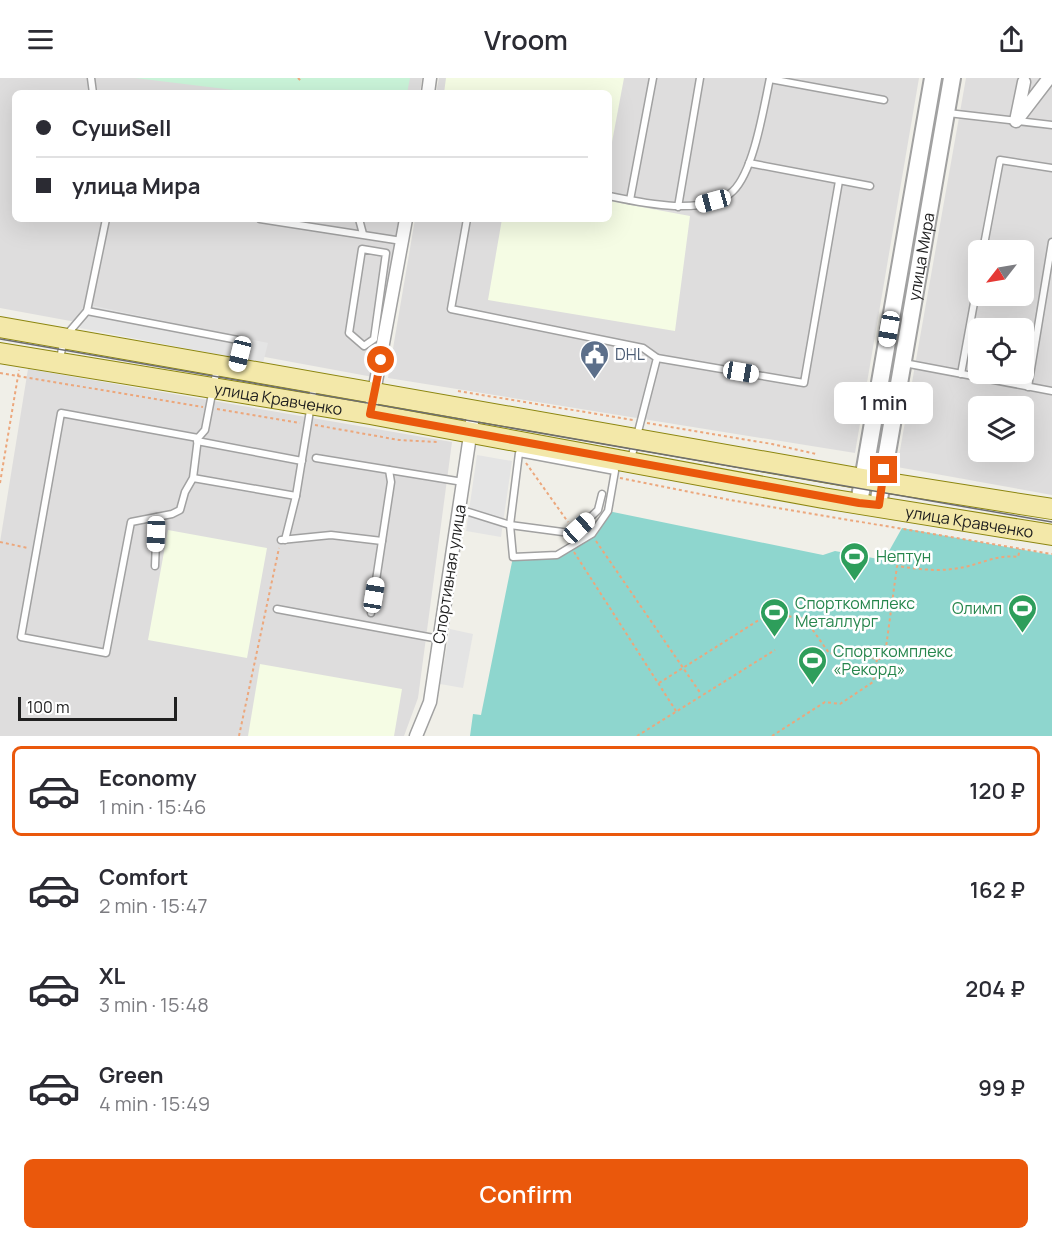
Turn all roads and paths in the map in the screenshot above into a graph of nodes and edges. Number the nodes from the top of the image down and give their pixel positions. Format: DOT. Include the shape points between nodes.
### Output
graph roads {
  1 [pos="298,78"];
  2 [pos="653,78"];
  3 [pos="700,78"];
  4 [pos="933,78"];
  5 [pos="952,78"];
  6 [pos="1049,78"];
  7 [pos="770,79"];
  8 [pos="1024,80"];
  9 [pos="302,82"];
  10 [pos="884,100"];
  11 [pos="946,112"];
  12 [pos="1016,121"];
  13 [pos="1052,125"];
  14 [pos="749,163"];
  15 [pos="1052,168"];
  16 [pos="840,181"];
  17 [pos="870,186"];
  18 [pos="612,196"];
  19 [pos="630,200"];
  20 [pos="678,207"];
  21 [pos="105,222"];
  22 [pos="281,222"];
  23 [pos="360,222"];
  24 [pos="405,222"];
  25 [pos="466,222"];
  26 [pos="363,234"];
  27 [pos="985,240"];
  28 [pos="402,241"];
  29 [pos="1052,242"];
  30 [pos="1044,291"];
  31 [pos="1052,292"];
  32 [pos="973,306"];
  33 [pos="87,311"];
  34 [pos="0,327"];
  35 [pos="64,338"];
  36 [pos="374,339"];
  37 [pos="126,349"];
  38 [pos="0,353"];
  39 [pos="21,356"];
  40 [pos="657,358"];
  41 [pos="59,362"];
  42 [pos="903,363"];
  43 [pos="227,366"];
  44 [pos="122,372"];
  45 [pos="961,374"];
  46 [pos="315,381"];
  47 [pos="1028,387"];
  48 [pos="214,388"];
  49 [pos="449,390"];
  50 [pos="1052,391"];
  51 [pos="375,392"];
  52 [pos="310,404"];
  53 [pos="474,409"];
  54 [pos="370,414"];
  55 [pos="539,421"];
  56 [pos="638,430"];
  57 [pos="470,432"];
  58 [pos="198,439"];
  59 [pos="535,445"];
  60 [pos="719,453"];
  61 [pos="316,458"];
  62 [pos="302,461"];
  63 [pos="631,463"];
  64 [pos="825,464"];
  65 [pos="389,470"];
  66 [pos="614,477"];
  67 [pos="193,478"];
  68 [pos="715,478"];
  69 [pos="873,480"];
  70 [pos="463,482"];
  71 [pos="0,483"];
  72 [pos="929,489"];
  73 [pos="602,494"];
  74 [pos="296,496"];
  75 [pos="823,498"];
  76 [pos="1017,503"];
  77 [pos="869,504"];
  78 [pos="459,509"];
  79 [pos="1052,509"];
  80 [pos="926,514"];
  81 [pos="157,517"];
  82 [pos="510,525"];
  83 [pos="579,528"];
  84 [pos="1014,529"];
  85 [pos="570,533"];
  86 [pos="592,534"];
  87 [pos="1052,536"];
  88 [pos="283,540"];
  89 [pos="382,541"];
  90 [pos="0,542"];
  91 [pos="572,545"];
  92 [pos="1020,549"];
  93 [pos="37,550"];
  94 [pos="1052,554"];
  95 [pos="155,566"];
  96 [pos="277,609"];
  97 [pos="371,613"];
  98 [pos="439,639"];
  99 [pos="775,650"];
  100 [pos="877,659"];
  101 [pos="683,667"];
  102 [pos="658,683"];
  103 [pos="702,694"];
  104 [pos="676,711"];
  105 [pos="239,736"];
  106 [pos="416,736"];
  107 [pos="637,736"];
  108 [pos="772,736"];
  1 -- 9 [label="path"];
  2 -- 19 [label="lane"];
  3 -- 20 [label="lane"];
  4 -- 69 [label="street, улица Мира"];
  5 -- 11 [label="street, улица Мира"];
  6 -- 12 [label="street"];
  7 -- 10 [label="lane"];
  7 -- 14 [label="lane"];
  8 -- 12 [label="street"];
  11 -- 12 [label="lane"];
  11 -- 42 [label="street, улица Мира"];
  12 -- 13 [label="lane"];
  14 -- 16 [label="lane"];
  14 -- 20 [label="lane" via="733,191 713,201"];
  15 -- 27 [label="lane" via="1000,160"];
  16 -- 17 [label="lane"];
  16 -- 40 [label="lane" via="804,383"];
  18 -- 19 [label="lane"];
  19 -- 20 [label="lane"];
  21 -- 33 [label="lane"];
  22 -- 26 [label="lane"];
  23 -- 26 [label="lane"];
  24 -- 28 [label="street"];
  25 -- 40 [label="lane" via="451,309 643,348"];
  26 -- 28 [label="lane"];
  28 -- 51 [label="street"];
  29 -- 30 [label="lane"];
  30 -- 31 [label="lane"];
  30 -- 47 [label="lane"];
  32 -- 45 [label="lane"];
  33 -- 35 [label="lane"];
  33 -- 43 [label="lane" via="243,340"];
  34 -- 35 [label="main road, улица Кравченко"];
  35 -- 37 [label="main road, улица Кравченко"];
  35 -- 41 [label="lane"];
  36 -- 36 [label="lane" via="364,346 349,333 362,249 386,253"];
  37 -- 43 [label="main road, улица Кравченко"];
  37 -- 44 [label="street"];
  38 -- 39 [label="main road, улица Кравченко"];
  39 -- 41 [label="main road, улица Кравченко"];
  39 -- 71 [label="path"];
  40 -- 56 [label="lane"];
  41 -- 44 [label="main road, улица Кравченко"];
  42 -- 45 [label="lane"];
  42 -- 69 [label="street, улица Мира"];
  43 -- 46 [label="main road, улица Кравченко"];
  43 -- 48 [label="lane"];
  44 -- 48 [label="main road, улица Кравченко"];
  45 -- 47 [label="lane"];
  46 -- 51 [label="main road, улица Кравченко"];
  46 -- 52 [label="lane"];
  47 -- 50 [label="lane"];
  48 -- 52 [label="main road, улица Кравченко"];
  48 -- 58 [label="lane" via="205,430"];
  49 -- 56 [label="path"];
  51 -- 53 [label="main road, улица Кравченко"];
  51 -- 54 [label="street"];
  52 -- 54 [label="main road, улица Кравченко"];
  52 -- 62 [label="lane"];
  53 -- 55 [label="main road, улица Кравченко"];
  53 -- 57 [label="street, Спортивная улица"];
  54 -- 57 [label="main road, улица Кравченко"];
  55 -- 56 [label="main road, улица Кравченко"];
  55 -- 59 [label="street"];
  56 -- 60 [label="main road, улица Кравченко"];
  56 -- 63 [label="lane"];
  56 -- 64 [label="path" via="772,444"];
  57 -- 59 [label="main road, улица Кравченко"];
  57 -- 70 [label="street, Спортивная улица"];
  58 -- 62 [label="lane"];
  58 -- 67 [label="lane"];
  58 -- 93 [label="lane" via="61,413"];
  59 -- 63 [label="main road, улица Кравченко"];
  60 -- 64 [label="main road, улица Кравченко"];
  60 -- 68 [label="street"];
  61 -- 65 [label="lane"];
  62 -- 74 [label="lane"];
  63 -- 68 [label="main road, улица Кравченко"];
  64 -- 69 [label="main road, улица Кравченко"];
  64 -- 75 [label="street"];
  65 -- 70 [label="lane"];
  65 -- 89 [label="lane" via="391,482"];
  66 -- 82 [label="lane" via="615,471 519,453"];
  66 -- 86 [label="lane" via="608,511"];
  66 -- 92 [label="path"];
  67 -- 74 [label="lane"];
  67 -- 81 [label="lane" via="180,510"];
  68 -- 75 [label="main road, улица Кравченко"];
  69 -- 72 [label="main road, улица Кравченко"];
  69 -- 77 [label="street, улица Мира"];
  70 -- 78 [label="street, Спортивная улица"];
  72 -- 76 [label="main road, улица Кравченко"];
  72 -- 80 [label="street"];
  73 -- 83 [label="lane" via="598,510"];
  74 -- 88 [label="lane"];
  75 -- 77 [label="main road, улица Кравченко"];
  76 -- 79 [label="main road, улица Кравченко"];
  76 -- 84 [label="street"];
  77 -- 80 [label="main road, улица Кравченко"];
  78 -- 82 [label="lane"];
  78 -- 98 [label="street, Спортивная улица"];
  80 -- 84 [label="main road, улица Кравченко"];
  81 -- 93 [label="lane" via="131,522 106,653 21,637"];
  81 -- 95 [label="lane"];
  82 -- 85 [label="lane"];
  82 -- 91 [label="lane" via="513,557 557,555"];
  83 -- 85 [label="lane"];
  83 -- 85 [label="path" via="568,522"];
  84 -- 87 [label="main road, улица Кравченко"];
  86 -- 91 [label="lane"];
  86 -- 101 [label="path"];
  88 -- 89 [label="lane" via="331,535"];
  88 -- 105 [label="path"];
  89 -- 97 [label="lane"];
  90 -- 93 [label="path"];
  91 -- 102 [label="path" via="575,556"];
  92 -- 94 [label="path"];
  92 -- 100 [label="path" via="1018,557 1005,555 941,571 897,566 885,655"];
  96 -- 98 [label="lane"];
  98 -- 106 [label="street, Спортивная улица" via="429,702"];
  99 -- 103 [label="path"];
  100 -- 101 [label="path" via="829,653 804,619 770,613"];
  100 -- 108 [label="path" via="873,682 840,704 825,702"];
  101 -- 102 [label="path"];
  101 -- 103 [label="path"];
  102 -- 104 [label="path"];
  103 -- 104 [label="path"];
  104 -- 107 [label="path"];
}
